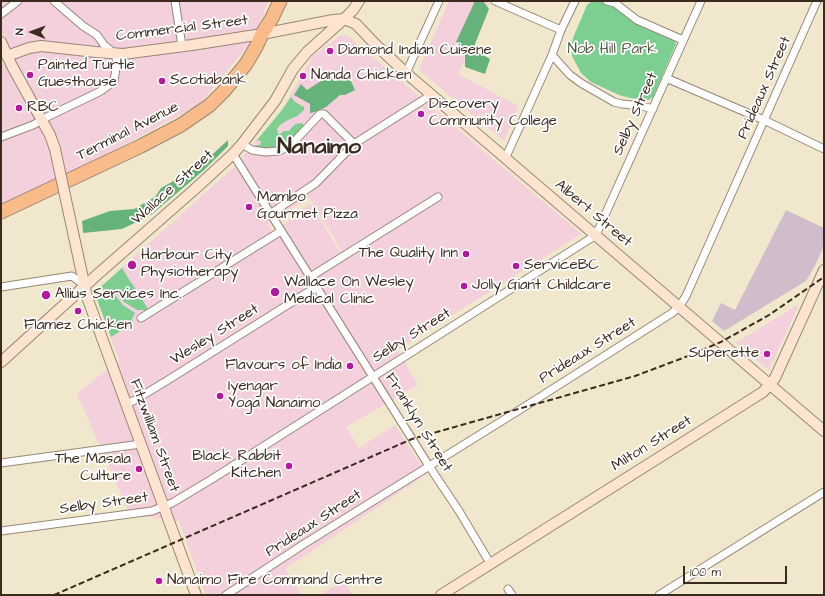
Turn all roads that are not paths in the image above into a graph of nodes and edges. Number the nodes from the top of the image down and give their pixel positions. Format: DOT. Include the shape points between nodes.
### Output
graph roads {
  1 [pos="18,1"];
  2 [pos="54,1"];
  3 [pos="175,1"];
  4 [pos="272,1"];
  5 [pos="280,1"];
  6 [pos="359,1"];
  7 [pos="439,1"];
  8 [pos="495,1"];
  9 [pos="575,1"];
  10 [pos="607,1"];
  11 [pos="701,1"];
  12 [pos="818,1"];
  13 [pos="1,14"];
  14 [pos="344,19"];
  15 [pos="310,24"];
  16 [pos="561,30"];
  17 [pos="262,34"];
  18 [pos="683,40"];
  19 [pos="318,41"];
  20 [pos="1,42"];
  21 [pos="182,46"];
  22 [pos="115,54"];
  23 [pos="552,55"];
  24 [pos="4,57"];
  25 [pos="406,73"];
  26 [pos="666,78"];
  27 [pos="431,94"];
  28 [pos="652,109"];
  29 [pos="42,120"];
  30 [pos="764,120"];
  31 [pos="1,137"];
  32 [pos="242,144"];
  33 [pos="354,144"];
  34 [pos="824,149"];
  35 [pos="233,154"];
  36 [pos="505,159"];
  37 [pos="438,197"];
  38 [pos="1,212"];
  39 [pos="270,214"];
  40 [pos="281,231"];
  41 [pos="596,235"];
  42 [pos="824,270"];
  43 [pos="310,277"];
  44 [pos="85,286"];
  45 [pos="1,287"];
  46 [pos="316,287"];
  47 [pos="679,307"];
  48 [pos="141,318"];
  49 [pos="1,362"];
  50 [pos="373,377"];
  51 [pos="769,384"];
  52 [pos="126,404"];
  53 [pos="824,431"];
  54 [pos="141,444"];
  55 [pos="1,463"];
  56 [pos="429,466"];
  57 [pos="824,492"];
  58 [pos="164,507"];
  59 [pos="1,531"];
  60 [pos="490,564"];
  61 [pos="196,595"];
  62 [pos="226,595"];
  63 [pos="441,595"];
  64 [pos="659,595"];
  1 -- 13 [label="street"];
  2 -- 22 [label="street" via="97,35"];
  3 -- 21 [label="street"];
  4 -- 17 [label="highway, Terminal Avenue"];
  5 -- 17 [label="highway, Terminal Avenue"];
  6 -- 14 [label="street, Wallace Street"];
  7 -- 25 [label="street"];
  8 -- 16 [label="street"];
  9 -- 16 [label="street"];
  10 -- 18 [label="street" via="615,3 637,20"];
  11 -- 18 [label="street, Selby Street"];
  12 -- 30 [label="street, Prideaux Street"];
  14 -- 15 [label="street, Commercial Street"];
  14 -- 19 [label="street, Wallace Street"];
  14 -- 25 [label="street, Albert Street" via="356,24"];
  15 -- 17 [label="street, Commercial Street"];
  15 -- 19 [label="street" via="319,31"];
  16 -- 23 [label="street"];
  17 -- 21 [label="street, Commercial Street"];
  17 -- 38 [label="highway, Terminal Avenue" via="246,64 227,87 210,105 181,125"];
  18 -- 26 [label="street, Selby Street"];
  19 -- 32 [label="street, Wallace Street" via="293,69 275,101"];
  20 -- 24 [label="street, Fitzwilliam Street"];
  21 -- 22 [label="street, Commercial Street"];
  22 -- 24 [label="street, Commercial Street" via="41,46"];
  22 -- 29 [label="street" via="117,62 114,81 111,84"];
  23 -- 28 [label="street" via="570,75 614,102"];
  23 -- 36 [label="street"];
  24 -- 29 [label="street, Fitzwilliam Street" via="12,66"];
  25 -- 27 [label="street, Albert Street"];
  26 -- 28 [label="street, Selby Street"];
  26 -- 30 [label="street"];
  27 -- 33 [label="street"];
  27 -- 36 [label="street, Albert Street"];
  28 -- 41 [label="street, Selby Street"];
  29 -- 31 [label="street"];
  29 -- 44 [label="street, Fitzwilliam Street, bridge" via="55,149"];
  30 -- 34 [label="street"];
  30 -- 47 [label="street, Prideaux Street"];
  32 -- 33 [label="street" via="252,150 279,151 290,146 320,114 324,114"];
  32 -- 35 [label="street, Wallace Street"];
  33 -- 39 [label="street" via="316,183"];
  35 -- 39 [label="street, Franklyn Street"];
  35 -- 44 [label="street, Wallace Street"];
  36 -- 41 [label="street, Albert Street"];
  37 -- 43 [label="street"];
  39 -- 40 [label="street, Franklyn Street"];
  40 -- 43 [label="street, Franklyn Street"];
  40 -- 48 [label="street"];
  41 -- 47 [label="street, Albert Street"];
  41 -- 50 [label="street, Selby Street"];
  42 -- 51 [label="street, Milton Street" via="775,378"];
  43 -- 46 [label="street, Franklyn Street"];
  44 -- 45 [label="street" via="72,276"];
  44 -- 49 [label="street, Wallace Street"];
  44 -- 52 [label="street, Fitzwilliam Street"];
  46 -- 50 [label="street, Franklyn Street"];
  46 -- 52 [label="street, Wesley Street"];
  47 -- 51 [label="street, Albert Street"];
  47 -- 56 [label="street, Prideaux Street"];
  50 -- 56 [label="street, Franklyn Street"];
  50 -- 58 [label="street, Selby Street"];
  51 -- 53 [label="street, Albert Street"];
  51 -- 60 [label="street, Milton Street" via="760,393"];
  52 -- 54 [label="street, Fitzwilliam Street"];
  54 -- 55 [label="street"];
  54 -- 58 [label="street, Fitzwilliam Street"];
  56 -- 60 [label="street, Franklyn Street"];
  56 -- 62 [label="street, Prideaux Street"];
  57 -- 64 [label="street"];
  58 -- 59 [label="street, Selby Street" via="152,511"];
  58 -- 61 [label="street, Fitzwilliam Street"];
  60 -- 63 [label="street, Milton Street"];
}
